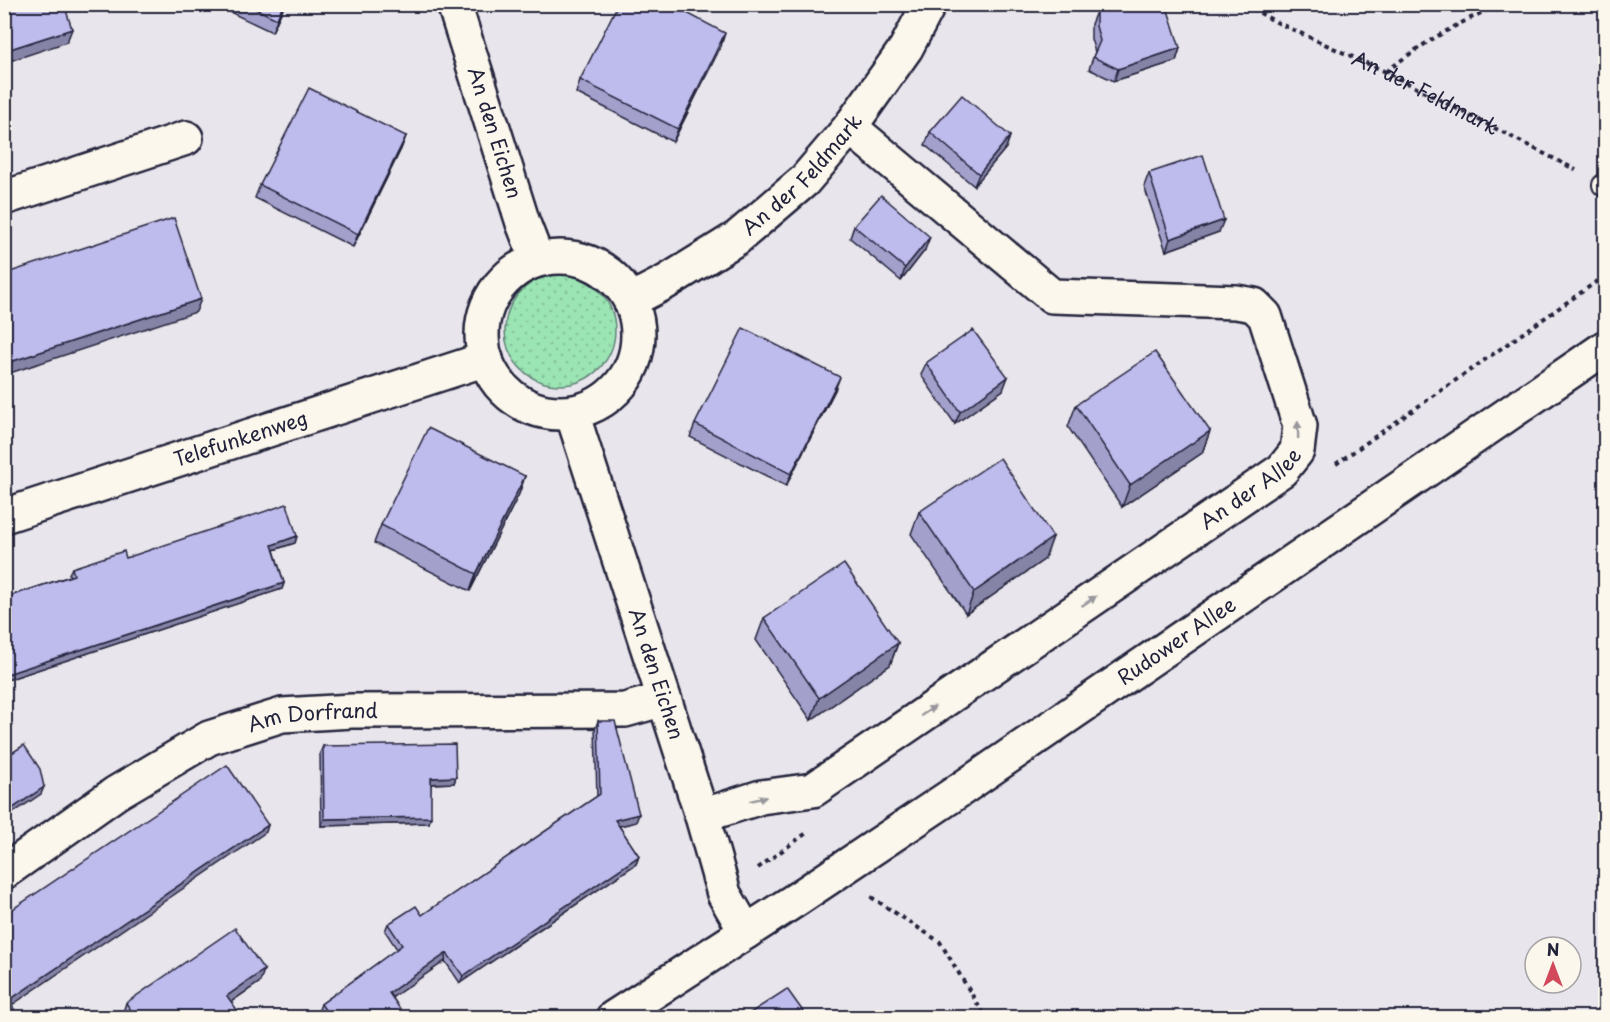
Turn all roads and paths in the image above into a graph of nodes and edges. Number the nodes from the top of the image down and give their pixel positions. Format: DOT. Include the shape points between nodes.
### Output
graph roads {
  1 [pos="454,4"];
  2 [pos="928,4"];
  3 [pos="1244,4"];
  4 [pos="1500,4"];
  5 [pos="1386,72"];
  6 [pos="850,127"];
  7 [pos="186,138"];
  8 [pos="1604,186"];
  9 [pos="4,198"];
  10 [pos="537,259"];
  11 [pos="631,300"];
  12 [pos="1605,347"];
  13 [pos="486,359"];
  14 [pos="572,413"];
  15 [pos="10,506"];
  16 [pos="664,699"];
  17 [pos="702,816"];
  18 [pos="4,872"];
  19 [pos="864,893"];
  20 [pos="746,932"];
  21 [pos="613,1017"];
  22 [pos="986,1017"];
  1 -- 10 [label="street, An den Eichen"];
  2 -- 6 [label="street, An der Feldmark" via="906,48"];
  3 -- 5 [label="path, An der Feldmark"];
  4 -- 5 [label="path" via="1462,21"];
  5 -- 8 [label="path, An der Feldmark"];
  6 -- 11 [label="street, An der Feldmark" via="804,181 737,238"];
  17 -- 6 [label="street, An der Allee, one-way" via="760,797 813,790 1282,470 1297,451 1300,426 1265,316 1254,305 1052,296"];
  7 -- 9 [label="street"];
  10 -- 11 [label="street" via="579,258 598,266 615,278"];
  10 -- 13 [label="street" via="515,271 497,288 486,310 482,334"];
  11 -- 14 [label="street" via="638,318 639,344 632,368 617,389 596,405"];
  12 -- 20 [label="street, Rudower Allee"];
  13 -- 14 [label="street" via="495,379 529,407 550,413"];
  13 -- 15 [label="street, Telefunkenweg"];
  14 -- 16 [label="street, An den Eichen"];
  16 -- 17 [label="street, An den Eichen"];
  16 -- 18 [label="street, Am Dorfrand" via="625,710 352,711 282,716 209,738 116,793"];
  17 -- 20 [label="street, An den Eichen" via="724,894"];
  19 -- 22 [label="path" via="940,942"];
  20 -- 21 [label="street, Rudower Allee"];
}
